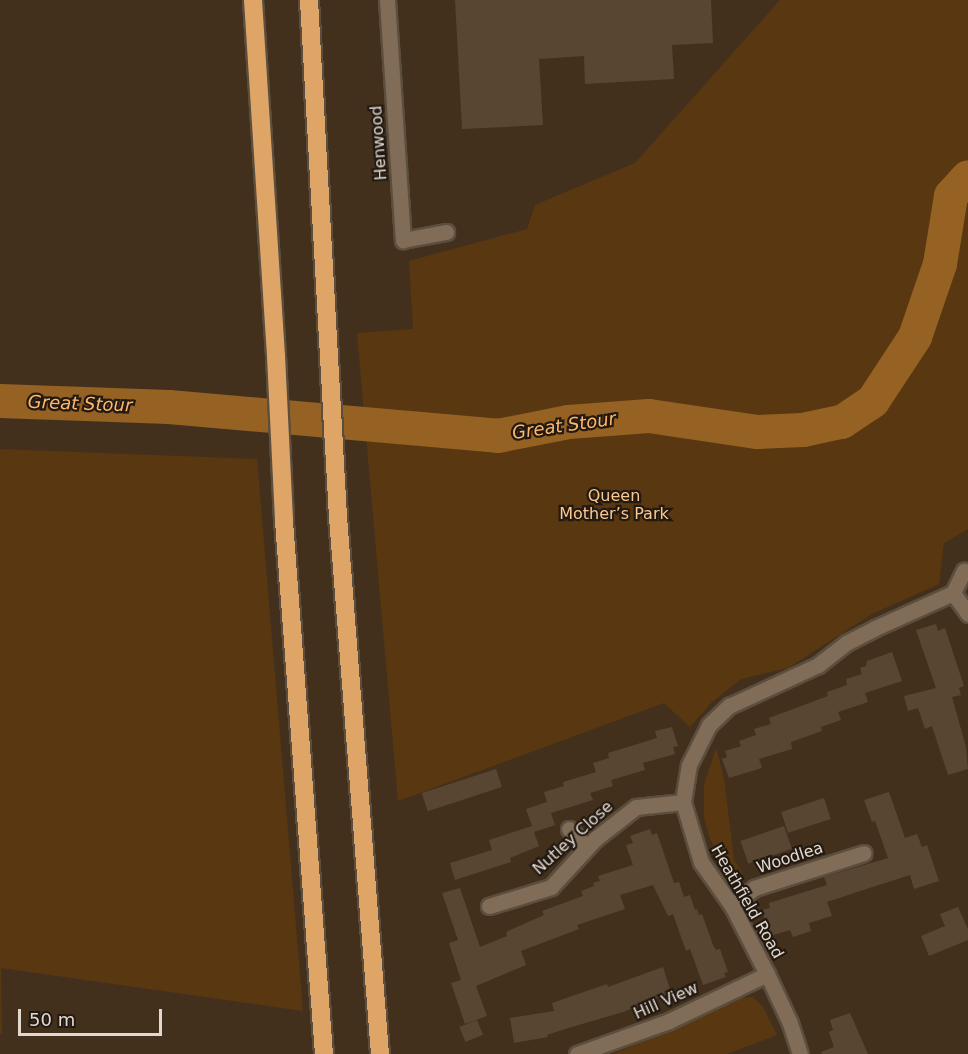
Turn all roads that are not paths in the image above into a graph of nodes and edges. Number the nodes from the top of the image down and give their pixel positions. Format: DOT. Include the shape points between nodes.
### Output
graph roads {
  1 [pos="253,0"];
  2 [pos="309,0"];
  3 [pos="387,0"];
  4 [pos="446,232"];
  5 [pos="964,570"];
  6 [pos="953,593"];
  7 [pos="968,614"];
  8 [pos="683,802"];
  9 [pos="569,829"];
  10 [pos="587,847"];
  11 [pos="864,853"];
  12 [pos="489,906"];
  13 [pos="732,906"];
  14 [pos="767,974"];
  15 [pos="324,1054"];
  16 [pos="380,1054"];
  17 [pos="577,1054"];
  18 [pos="800,1054"];
  1 -- 15 [label="highway" via="284,521"];
  2 -- 16 [label="highway" via="338,517"];
  3 -- 4 [label="street, Henwood" via="403,240"];
  5 -- 6 [label="street"];
  6 -- 7 [label="street"];
  6 -- 8 [label="street, Heathfield Road" via="875,628 846,643 818,665 729,706 709,725 689,765"];
  8 -- 10 [label="street, Nutley Close" via="636,807 614,821"];
  8 -- 13 [label="street, Heathfield Road" via="701,862"];
  9 -- 10 [label="street"];
  10 -- 12 [label="street, Nutley Close" via="550,887"];
  11 -- 13 [label="street, Woodlea" via="754,888"];
  13 -- 14 [label="street, Heathfield Road"];
  14 -- 17 [label="street, Hill View" via="669,1021"];
  14 -- 18 [label="street, Heathfield Road"];
}
